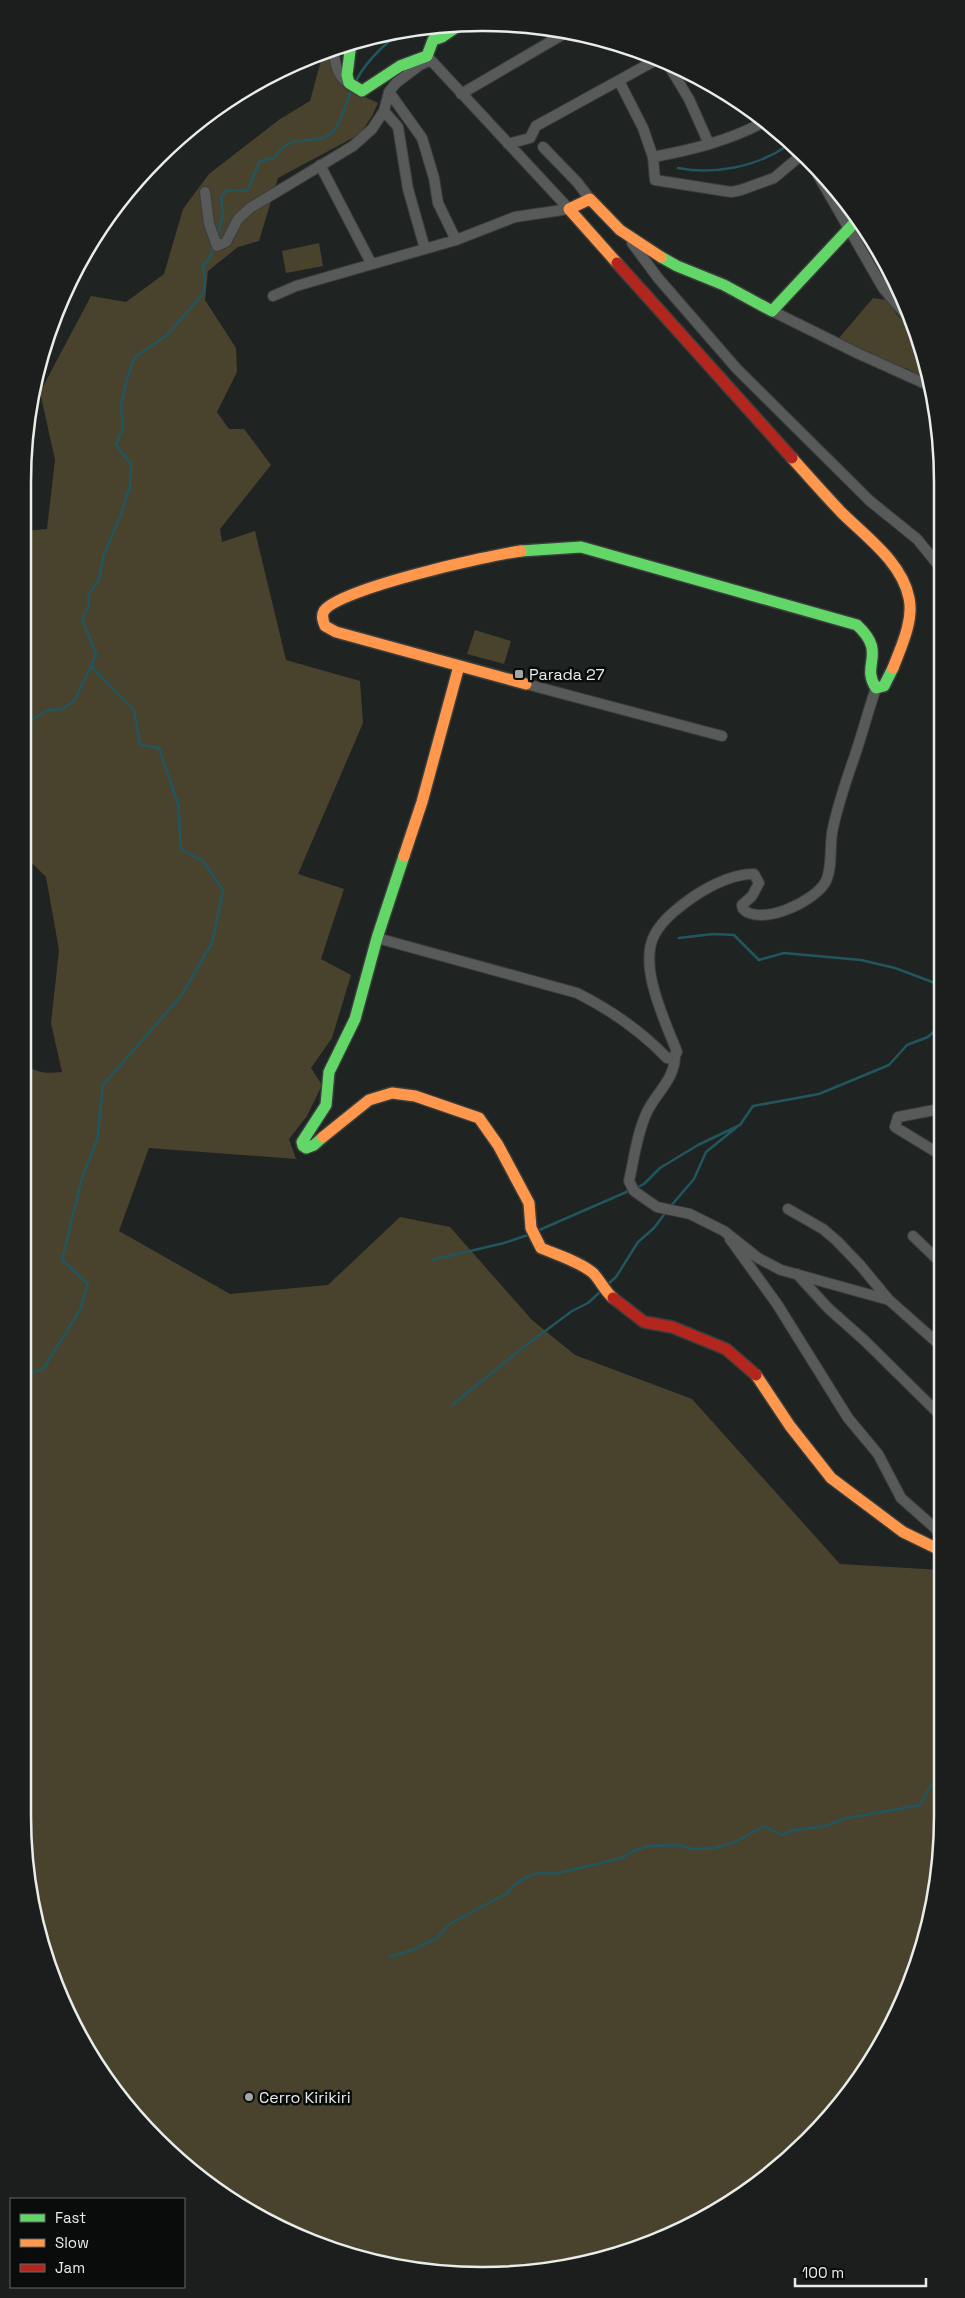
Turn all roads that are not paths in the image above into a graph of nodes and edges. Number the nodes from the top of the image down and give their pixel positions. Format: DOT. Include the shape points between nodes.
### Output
graph roads {
  1 [pos="449,32"];
  2 [pos="554,39"];
  3 [pos="350,51"];
  4 [pos="335,56"];
  5 [pos="428,58"];
  6 [pos="649,64"];
  7 [pos="674,75"];
  8 [pos="619,81"];
  9 [pos="349,83"];
  10 [pos="389,92"];
  11 [pos="461,94"];
  12 [pos="384,111"];
  13 [pos="756,123"];
  14 [pos="508,144"];
  15 [pos="709,144"];
  16 [pos="543,147"];
  17 [pos="653,157"];
  18 [pos="797,159"];
  19 [pos="320,165"];
  20 [pos="205,192"];
  21 [pos="828,192"];
  22 [pos="590,199"];
  23 [pos="569,209"];
  24 [pos="853,225"];
  25 [pos="849,229"];
  26 [pos="620,230"];
  27 [pos="456,240"];
  28 [pos="425,249"];
  29 [pos="371,263"];
  30 [pos="887,284"];
  31 [pos="883,288"];
  32 [pos="273,296"];
  33 [pos="896,303"];
  34 [pos="772,311"];
  35 [pos="922,382"];
  36 [pos="934,560"];
  37 [pos="459,666"];
  38 [pos="526,684"];
  39 [pos="876,688"];
  40 [pos="722,736"];
  41 [pos="377,938"];
  42 [pos="675,1057"];
  43 [pos="934,1110"];
  44 [pos="934,1151"];
  45 [pos="788,1209"];
  46 [pos="724,1231"];
  47 [pos="913,1236"];
  48 [pos="934,1256"];
  49 [pos="796,1273"];
  50 [pos="889,1300"];
  51 [pos="934,1340"];
  52 [pos="934,1409"];
  53 [pos="934,1527"];
  54 [pos="934,1547"];
  1 -- 5 [label="street" via="433,40"];
  2 -- 11 [label="street"];
  3 -- 9 [label="street"];
  4 -- 9 [label="street" via="340,74"];
  5 -- 9 [label="street" via="400,66 367,90 362,91"];
  5 -- 10 [label="street"];
  5 -- 11 [label="street"];
  6 -- 8 [label="street"];
  7 -- 15 [label="street"];
  8 -- 14 [label="street" via="536,126 530,138"];
  8 -- 17 [label="street" via="643,128"];
  10 -- 12 [label="street"];
  10 -- 27 [label="street" via="422,138 438,203"];
  11 -- 14 [label="street"];
  12 -- 19 [label="street" via="372,129 353,146"];
  12 -- 28 [label="street" via="398,126 408,189"];
  13 -- 15 [label="street" via="741,134"];
  14 -- 23 [label="street"];
  15 -- 17 [label="street"];
  16 -- 22 [label="street"];
  17 -- 18 [label="street" via="655,180 731,192 774,178"];
  19 -- 20 [label="street" via="244,213 220,246 211,234"];
  19 -- 29 [label="street"];
  21 -- 25 [label="street"];
  22 -- 23 [label="street"];
  22 -- 26 [label="street"];
  23 -- 27 [label="street" via="515,217"];
  23 -- 39 [label="street" via="833,503 894,566 910,599 909,622 884,686"];
  24 -- 25 [label="street"];
  25 -- 31 [label="street"];
  25 -- 34 [label="street"];
  26 -- 34 [label="street" via="677,266 724,285"];
  26 -- 36 [label="street" via="738,369 870,501 917,539"];
  27 -- 28 [label="street"];
  28 -- 29 [label="street"];
  29 -- 32 [label="street"];
  30 -- 31 [label="street"];
  31 -- 33 [label="street"];
  34 -- 35 [label="street"];
  37 -- 38 [label="street"];
  37 -- 39 [label="street" via="330,629 323,622 323,612 334,602 402,578 516,552 581,547 857,625 865,631 875,650 871,681"];
  37 -- 41 [label="street" via="422,802"];
  38 -- 40 [label="street"];
  39 -- 42 [label="street" via="844,784 832,830 827,877 819,890 789,909 753,915 747,913 742,905 757,890 759,883 754,874 745,874 701,892 663,922 654,935 650,951 652,974 662,1018 678,1052"];
  41 -- 42 [label="street" via="577,993 603,1006 648,1038 668,1058"];
  41 -- 54 [label="street" via="354,1019 329,1072 326,1104 302,1146 314,1145 369,1100 392,1093 415,1096 479,1118 498,1145 529,1203 532,1210 530,1228 541,1248 593,1273 605,1291 644,1322 672,1327 726,1349 755,1373 790,1426 831,1478 903,1532"];
  42 -- 46 [label="street" via="675,1065 664,1088 647,1111 629,1181 634,1191 657,1207 690,1214"];
  43 -- 44 [label="street" via="898,1117 895,1127"];
  45 -- 50 [label="street" via="837,1241"];
  46 -- 49 [label="street" via="758,1258 781,1270"];
  46 -- 53 [label="street" via="777,1304 848,1418 878,1454 901,1498"];
  47 -- 48 [label="street"];
  49 -- 50 [label="street"];
  49 -- 52 [label="street"];
  50 -- 51 [label="street"];
}
